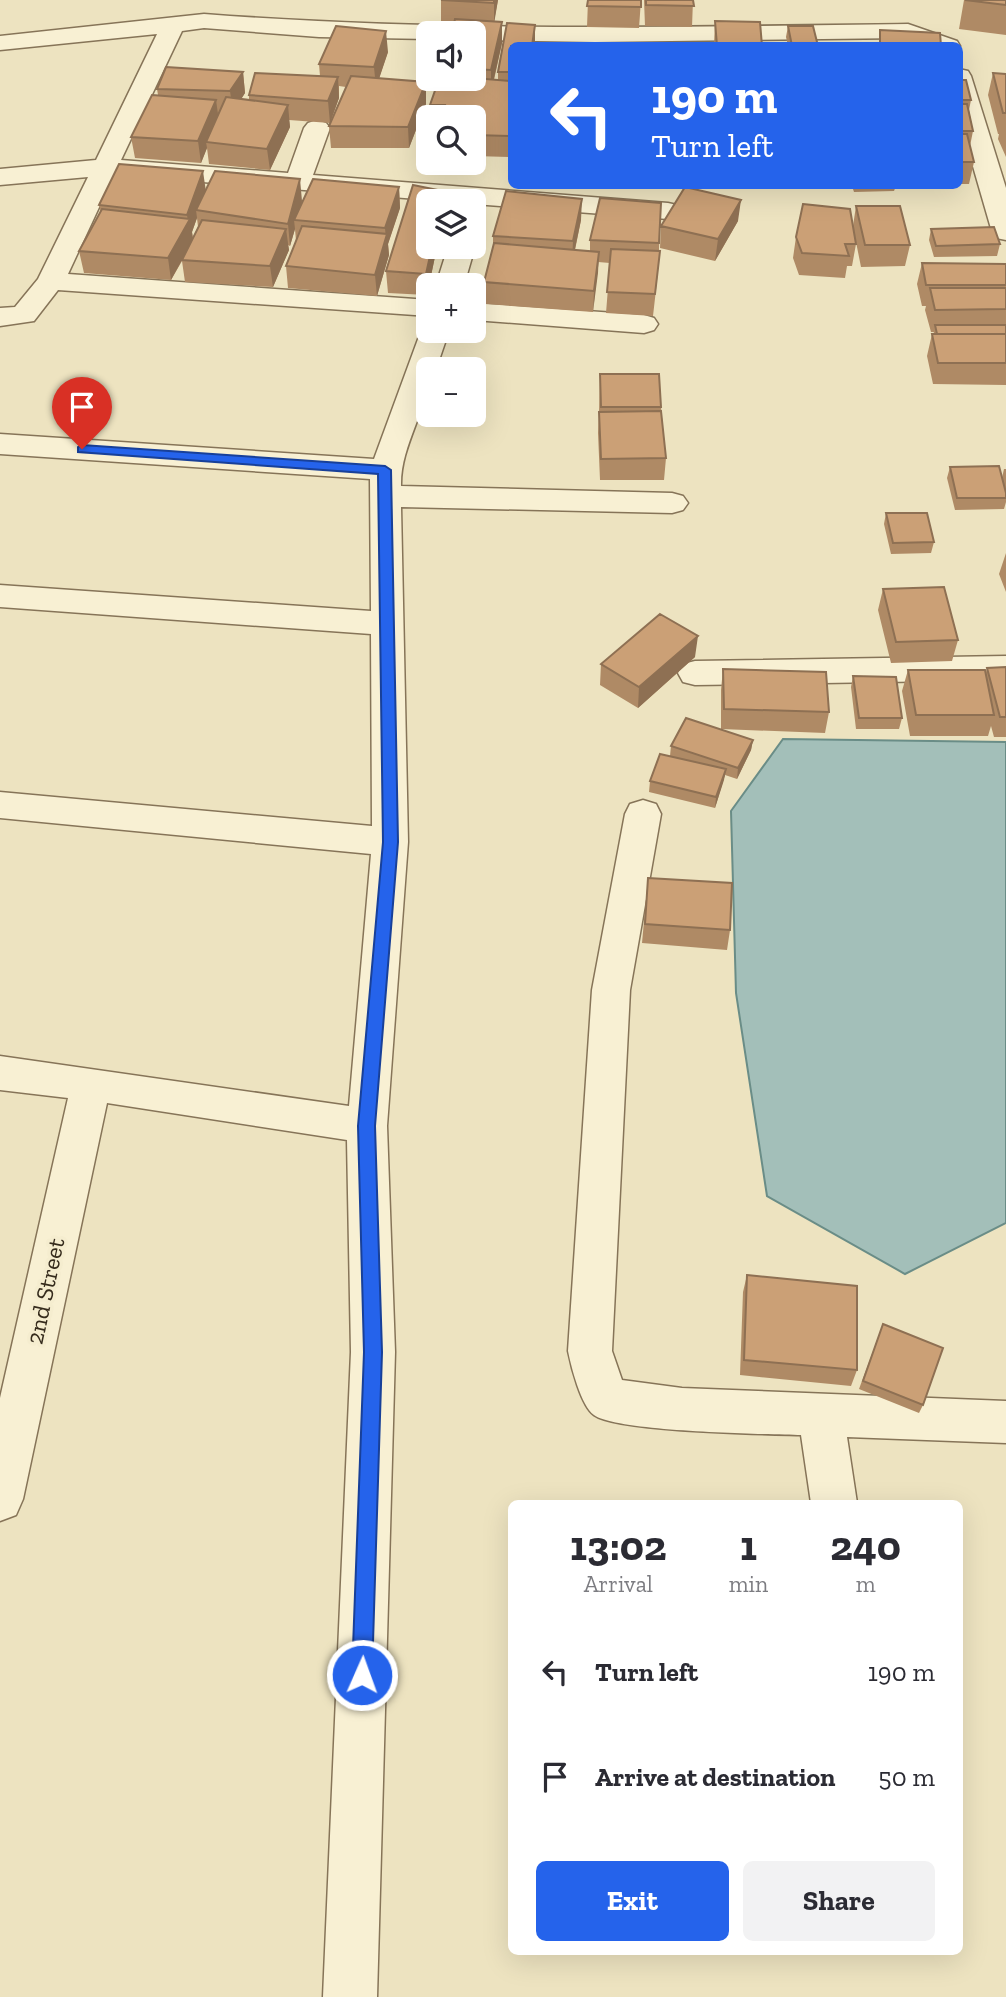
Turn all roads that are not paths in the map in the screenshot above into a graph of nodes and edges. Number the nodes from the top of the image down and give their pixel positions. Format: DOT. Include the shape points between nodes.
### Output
graph roads {
  1 [pos="207,10"];
  2 [pos="173,25"];
  3 [pos="938,42"];
  4 [pos="0,43"];
  5 [pos="963,93"];
  6 [pos="317,128"];
  7 [pos="106,167"];
  8 [pos="0,177"];
  9 [pos="299,182"];
  10 [pos="416,193"];
  11 [pos="616,196"];
  12 [pos="486,199"];
  13 [pos="668,211"];
  14 [pos="1006,232"];
  15 [pos="51,281"];
  16 [pos="416,307"];
  17 [pos="486,312"];
  18 [pos="0,317"];
  19 [pos="644,324"];
  20 [pos="431,343"];
  21 [pos="0,444"];
  22 [pos="385,483"];
  23 [pos="672,503"];
  24 [pos="0,596"];
  25 [pos="386,624"];
  26 [pos="1006,668"];
  27 [pos="695,673"];
  28 [pos="0,805"];
  29 [pos="643,814"];
  30 [pos="390,842"];
  31 [pos="0,1073"];
  32 [pos="91,1084"];
  33 [pos="367,1126"];
  34 [pos="821,1415"];
  35 [pos="1006,1422"];
  36 [pos="0,1499"];
  37 [pos="834,1500"];
  38 [pos="350,1997"];
  1 -- 2 [label="street"];
  1 -- 3 [label="street" via="319,30 595,34 908,30"];
  2 -- 4 [label="street"];
  2 -- 7 [label="street"];
  5 -- 14 [label="street"];
  6 -- 9 [label="street"];
  7 -- 8 [label="street"];
  7 -- 9 [label="street"];
  7 -- 15 [label="street"];
  9 -- 10 [label="street"];
  11 -- 12 [label="street"];
  11 -- 13 [label="street"];
  15 -- 16 [label="street"];
  15 -- 18 [label="street" via="24,315"];
  17 -- 19 [label="street"];
  20 -- 22 [label="street"];
  21 -- 22 [label="street"];
  22 -- 23 [label="street"];
  22 -- 25 [label="street"];
  24 -- 25 [label="street"];
  25 -- 30 [label="street"];
  26 -- 27 [label="street"];
  28 -- 30 [label="street"];
  29 -- 34 [label="street" via="611,990 590,1351 593,1371 609,1400 682,1409"];
  30 -- 33 [label="street"];
  31 -- 32 [label="street"];
  32 -- 33 [label="street"];
  32 -- 36 [label="street, 2nd Street"];
  33 -- 38 [label="street" via="373,1352"];
  34 -- 35 [label="street"];
  34 -- 37 [label="street"];
}
